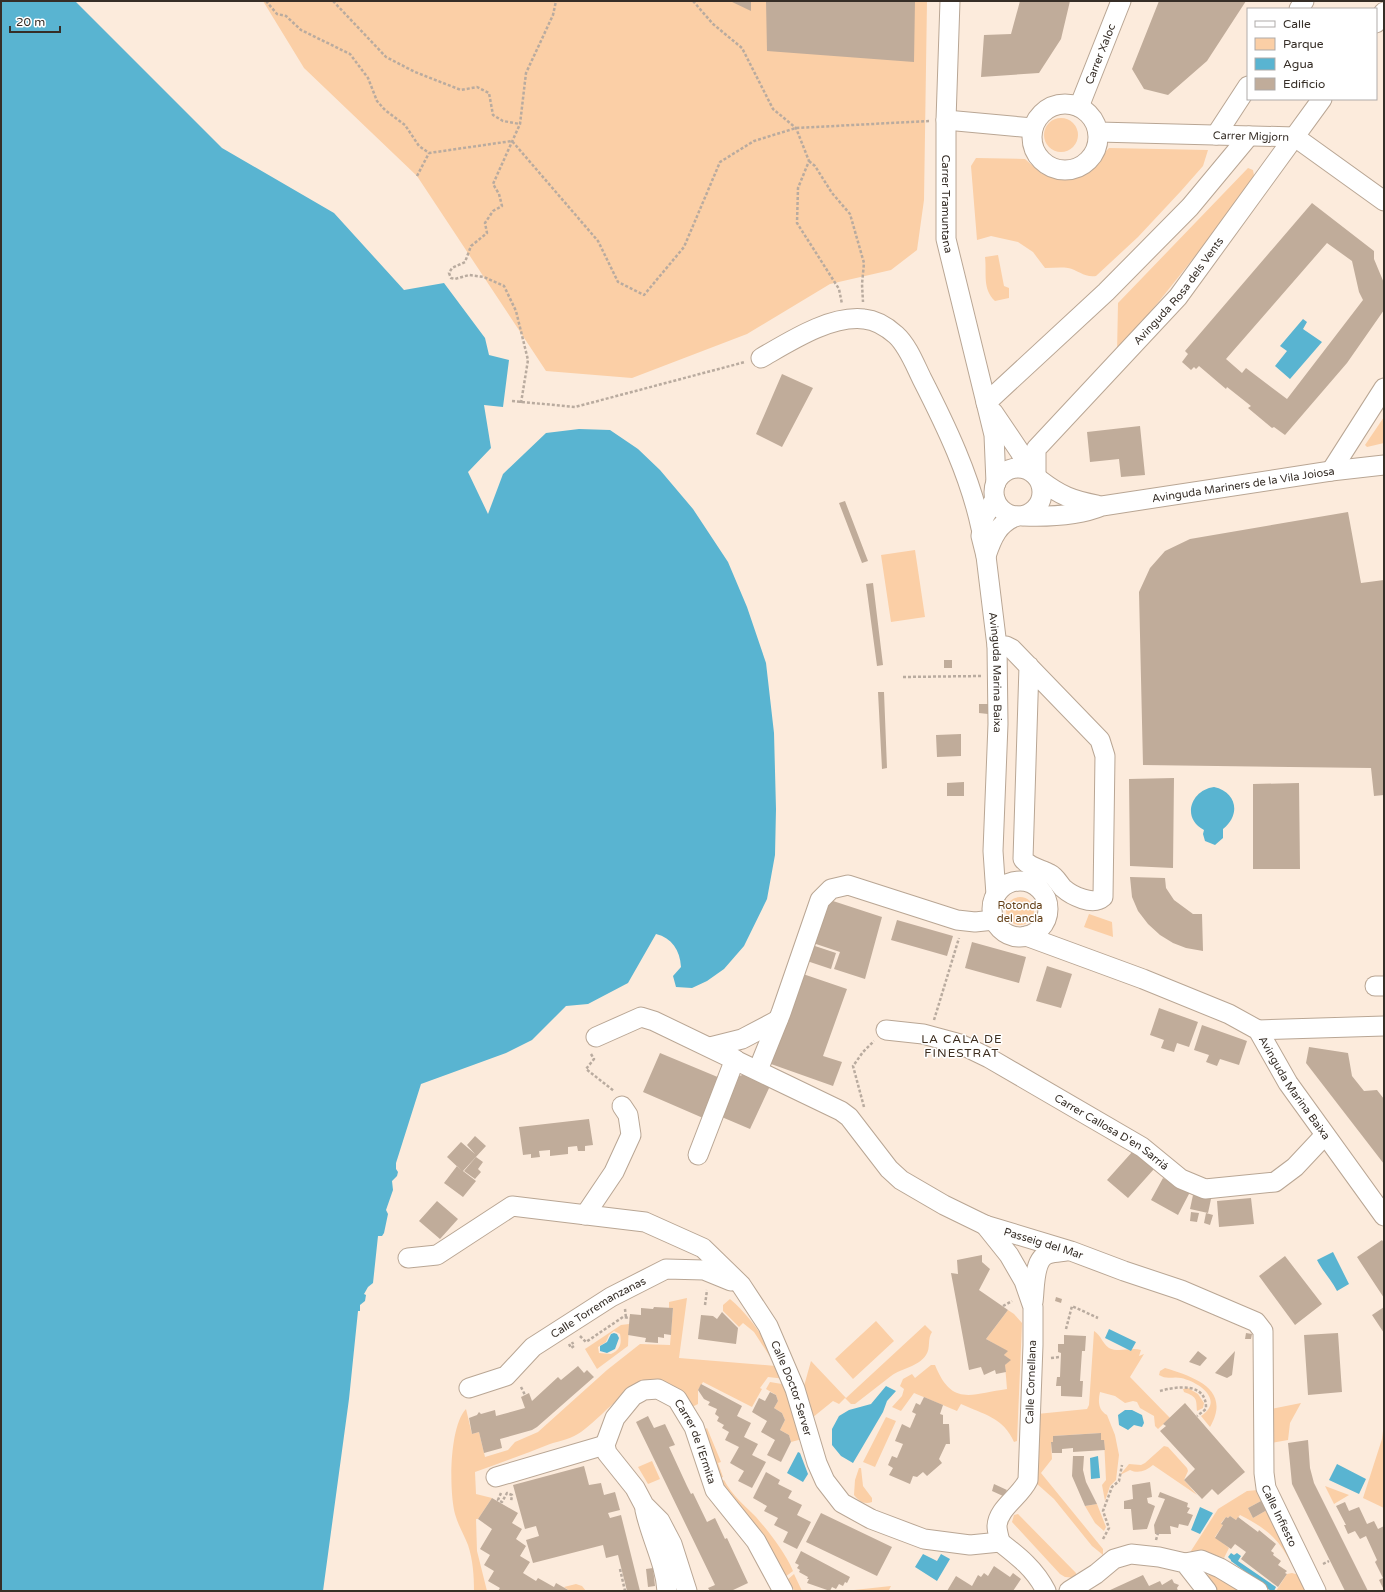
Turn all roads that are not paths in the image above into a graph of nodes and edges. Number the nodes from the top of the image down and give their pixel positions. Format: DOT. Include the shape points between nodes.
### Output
graph roads {
  1 [pos="950,1"];
  2 [pos="1121,1"];
  3 [pos="1384,12"];
  4 [pos="1377,22"];
  5 [pos="1247,88"];
  6 [pos="1321,100"];
  7 [pos="1079,107"];
  8 [pos="946,120"];
  9 [pos="1033,128"];
  10 [pos="1098,132"];
  11 [pos="1216,135"];
  12 [pos="1249,136"];
  13 [pos="1295,137"];
  14 [pos="1384,202"];
  15 [pos="761,358"];
  16 [pos="1384,388"];
  17 [pos="986,403"];
  18 [pos="1384,464"];
  19 [pos="964,471"];
  20 [pos="1331,471"];
  21 [pos="1036,476"];
  22 [pos="995,489"];
  23 [pos="1102,506"];
  24 [pos="1020,516"];
  25 [pos="981,528"];
  26 [pos="987,550"];
  27 [pos="997,646"];
  28 [pos="1029,666"];
  29 [pos="993,851"];
  30 [pos="1018,882"];
  31 [pos="996,895"];
  32 [pos="994,920"];
  33 [pos="1046,928"];
  34 [pos="1026,936"];
  35 [pos="1065,952"];
  36 [pos="778,1020"];
  37 [pos="1384,1026"];
  38 [pos="886,1030"];
  39 [pos="1258,1030"];
  40 [pos="596,1037"];
  41 [pos="710,1047"];
  42 [pos="735,1059"];
  43 [pos="758,1070"];
  44 [pos="622,1106"];
  45 [pos="1325,1135"];
  46 [pos="698,1155"];
  47 [pos="585,1215"];
  48 [pos="1384,1216"];
  49 [pos="985,1225"];
  50 [pos="1070,1251"];
  51 [pos="408,1258"];
  52 [pos="741,1285"];
  53 [pos="1033,1307"];
  54 [pos="469,1388"];
  55 [pos="1263,1435"];
  56 [pos="605,1445"];
  57 [pos="496,1477"];
  58 [pos="644,1505"];
  59 [pos="1000,1542"];
  60 [pos="1185,1563"];
  61 [pos="667,1591"];
  62 [pos="687,1591"];
  63 [pos="783,1591"];
  64 [pos="1046,1591"];
  65 [pos="1069,1591"];
  66 [pos="1207,1591"];
  67 [pos="1258,1591"];
  68 [pos="1316,1591"];
  1 -- 8 [label="street, Carrer Tramuntana"];
  2 -- 7 [label="street, Carrer Xaloc"];
  3 -- 4 [label="street"];
  5 -- 11 [label="street"];
  6 -- 13 [label="street, Avinguda Rosa dels Vents"];
  7 -- 9 [label="street" via="1060,104 1051,107 1037,119"];
  7 -- 10 [label="street" via="1088,113"];
  8 -- 9 [label="street"];
  8 -- 17 [label="street, Carrer Tramuntana" via="946,239"];
  9 -- 10 [label="street" via="1031,139 1040,159 1048,166 1068,170 1079,167 1091,157"];
  10 -- 11 [label="street, Carrer Migjorn"];
  11 -- 12 [label="street, Carrer Migjorn"];
  12 -- 13 [label="street, Carrer Migjorn"];
  12 -- 17 [label="street" via="1190,207 1106,292"];
  13 -- 14 [label="street, Carrer Migjorn"];
  13 -- 21 [label="street, Avinguda Rosa dels Vents" via="1178,297 1036,449"];
  15 -- 19 [label="street" via="808,331 855,319 879,322 896,336 910,356 943,419"];
  16 -- 20 [label="street"];
  17 -- 21 [label="street, Carrer Tramuntana"];
  17 -- 22 [label="street, Carrer Tramuntana" via="994,435"];
  18 -- 20 [label="street, Avinguda Mariners de la Vila Joiosa"];
  19 -- 22 [label="street" via="972,483 980,488"];
  19 -- 25 [label="street"];
  20 -- 23 [label="street, Avinguda Mariners de la Vila Joiosa"];
  21 -- 22 [label="street" via="1025,468 1011,469 999,477"];
  21 -- 23 [label="street, Avinguda Mariners de la Vila Joiosa" via="1052,490 1072,500"];
  21 -- 24 [label="street" via="1042,488 1040,502 1030,513"];
  22 -- 24 [label="street" via="1003,511"];
  22 -- 25 [label="street, Avinguda Marina Baixa"];
  23 -- 24 [label="street, Avinguda Mariners de la Vila Joiosa" via="1089,511"];
  24 -- 26 [label="street" via="1006,520 1000,526"];
  25 -- 26 [label="street, Avinguda Marina Baixa" via="982,544"];
  26 -- 27 [label="street, Avinguda Marina Baixa"];
  27 -- 28 [label="street" via="1012,649"];
  27 -- 29 [label="street, Avinguda Marina Baixa" via="998,724"];
  28 -- 28 [label="street" via="1023,859 1027,864 1052,875 1069,893 1093,902 1099,901 1103,897 1105,756 1100,740"];
  29 -- 30 [label="street" via="1001,867"];
  29 -- 31 [label="street, Avinguda Marina Baixa"];
  30 -- 31 [label="street" via="1009,883"];
  30 -- 33 [label="street" via="1034,885 1040,891 1047,906"];
  31 -- 32 [label="street" via="992,911"];
  32 -- 34 [label="street" via="1003,932 1018,937"];
  32 -- 36 [label="street" via="964,921 848,885 831,889 820,900"];
  33 -- 34 [label="street"];
  33 -- 35 [label="street, Avinguda Marina Baixa"];
  34 -- 35 [label="street, Avinguda Marina Baixa"];
  35 -- 39 [label="street, Avinguda Marina Baixa" via="1143,979 1229,1014"];
  36 -- 41 [label="street" via="742,1039"];
  36 -- 43 [label="street"];
  37 -- 39 [label="street"];
  38 -- 45 [label="street, Carrer Callosa D'en Sarriá" via="929,1036 960,1044 989,1058 1142,1147 1181,1179 1205,1189 1275,1182 1295,1167"];
  39 -- 45 [label="street, Avinguda Marina Baixa" via="1288,1083"];
  40 -- 41 [label="street" via="641,1017"];
  41 -- 42 [label="street"];
  42 -- 43 [label="street"];
  42 -- 46 [label="street"];
  43 -- 49 [label="street, Passeig del Mar" via="841,1111 853,1122 888,1169 901,1180"];
  44 -- 47 [label="street" via="628,1115 631,1135 614,1172"];
  45 -- 48 [label="street, Avinguda Marina Baixa"];
  47 -- 51 [label="street, Calle Doctor Server" via="512,1206 436,1255"];
  47 -- 52 [label="street, Calle Doctor Server" via="645,1222 703,1248"];
  49 -- 50 [label="street, Passeig del Mar"];
  49 -- 53 [label="street, Calle Cornellana" via="1010,1256 1024,1281"];
  50 -- 53 [label="street" via="1049,1253 1037,1263"];
  50 -- 55 [label="street, Passeig del Mar" via="1181,1290 1256,1322 1263,1331"];
  52 -- 54 [label="street, Calle Torremanzanas" via="704,1270 666,1269 611,1297 533,1347 506,1376"];
  52 -- 59 [label="street, Calle Doctor Server" via="768,1326 795,1389 817,1463 825,1481 842,1503 871,1519 924,1539 970,1545"];
  53 -- 59 [label="street, Calle Cornellana" via="1028,1480 1020,1494 1002,1511 997,1526"];
  55 -- 68 [label="street, Calle Infiesto" via="1266,1488"];
  56 -- 57 [label="street"];
  56 -- 58 [label="street" via="607,1453 635,1488"];
  56 -- 63 [label="street, Carrer de l'Ermita" via="615,1418 634,1396 644,1390 658,1389 677,1399 694,1427 715,1490 756,1541"];
  58 -- 61 [label="street" via="648,1524 659,1551"];
  58 -- 62 [label="street" via="660,1521 672,1544"];
  59 -- 64 [label="street" via="1034,1572"];
  60 -- 65 [label="street" via="1159,1557 1131,1554 1122,1556"];
  60 -- 66 [label="street"];
  60 -- 67 [label="street" via="1201,1560 1220,1568"];
}
